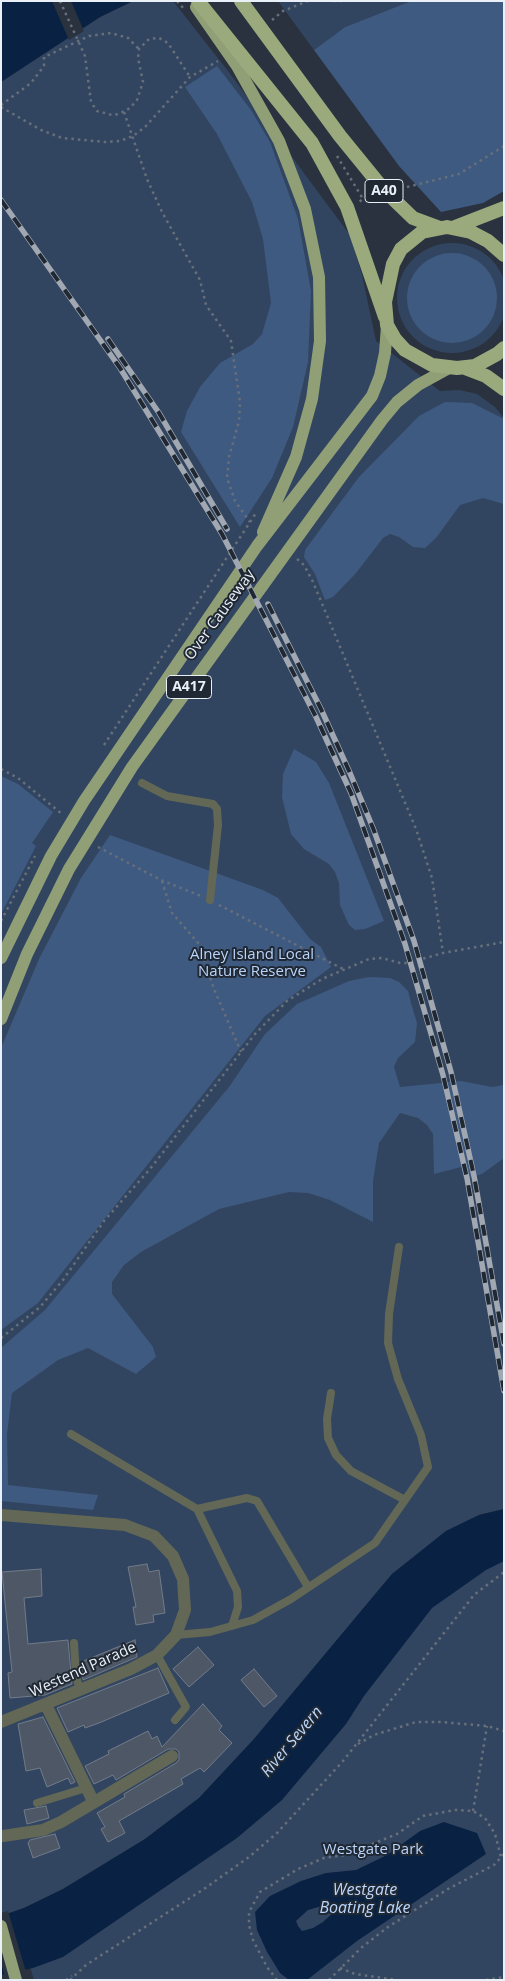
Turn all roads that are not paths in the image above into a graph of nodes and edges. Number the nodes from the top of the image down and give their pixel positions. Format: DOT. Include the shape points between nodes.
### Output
graph roads {
  1 [pos="193,1"];
  2 [pos="198,1"];
  3 [pos="241,1"];
  4 [pos="242,63"];
  5 [pos="504,208"];
  6 [pos="447,228"];
  7 [pos="504,255"];
  8 [pos="386,321"];
  9 [pos="504,348"];
  10 [pos="449,368"];
  11 [pos="465,368"];
  12 [pos="504,389"];
  13 [pos="257,546"];
  14 [pos="142,783"];
  15 [pos="210,900"];
  16 [pos="1,958"];
  17 [pos="6,991"];
  18 [pos="1,1019"];
  19 [pos="399,1247"];
  20 [pos="331,1393"];
  21 [pos="71,1434"];
  22 [pos="405,1500"];
  23 [pos="197,1509"];
  24 [pos="1,1515"];
  25 [pos="308,1587"];
  26 [pos="232,1626"];
  27 [pos="176,1635"];
  28 [pos="74,1643"];
  29 [pos="156,1654"];
  30 [pos="80,1690"];
  31 [pos="46,1705"];
  32 [pos="175,1720"];
  33 [pos="1,1722"];
  34 [pos="172,1756"];
  35 [pos="86,1788"];
  36 [pos="93,1801"];
  37 [pos="37,1803"];
  38 [pos="4,1836"];
  39 [pos="1,1926"];
  40 [pos="16,1980"];
  1 -- 4 [label="main road"];
  2 -- 4 [label="highway, A40"];
  3 -- 6 [label="highway, A40" via="340,136 384,190 413,218"];
  4 -- 8 [label="highway, A40" via="312,143 342,194"];
  4 -- 13 [label="main road" via="305,209 319,277 320,341 312,399 296,458"];
  5 -- 6 [label="highway"];
  6 -- 7 [label="highway, A40" via="471,232"];
  6 -- 8 [label="highway" via="422,232 401,249 387,284"];
  8 -- 10 [label="highway, A40" via="405,350 432,365"];
  8 -- 13 [label="main road, Over Causeway / A417" via="385,353 372,396"];
  9 -- 11 [label="highway, A40" via="486,362"];
  10 -- 11 [label="highway, A40"];
  10 -- 17 [label="main road, Over Causeway / A417" via="397,402 316,509 132,767 69,870"];
  11 -- 12 [label="highway, A40" via="486,376"];
  13 -- 16 [label="main road, Over Causeway / A417" via="84,801 51,856"];
  14 -- 15 [label="lane" via="167,796 213,804 217,809"];
  17 -- 18 [label="main road, Over Causeway / A417"];
  19 -- 22 [label="lane" via="388,1343 398,1379 422,1435 428,1467"];
  20 -- 22 [label="lane" via="328,1438 336,1455 351,1472"];
  21 -- 23 [label="lane"];
  22 -- 25 [label="lane" via="375,1543"];
  23 -- 25 [label="lane" via="247,1498 257,1501"];
  23 -- 26 [label="lane" via="237,1591 238,1607"];
  24 -- 27 [label="street, Westend Parade" via="125,1525 154,1536 173,1556 183,1579 185,1610"];
  25 -- 26 [label="lane" via="253,1620"];
  26 -- 27 [label="lane"];
  27 -- 29 [label="street, Westend Parade"];
  28 -- 30 [label="lane"];
  29 -- 30 [label="street, Westend Parade" via="131,1669"];
  29 -- 32 [label="lane" via="186,1707"];
  30 -- 31 [label="street, Westend Parade"];
  31 -- 33 [label="street, Westend Parade"];
  31 -- 35 [label="street"];
  34 -- 36 [label="street"];
  35 -- 36 [label="street"];
  35 -- 37 [label="lane"];
  36 -- 38 [label="street" via="43,1830"];
  39 -- 40 [label="main road"];
}
